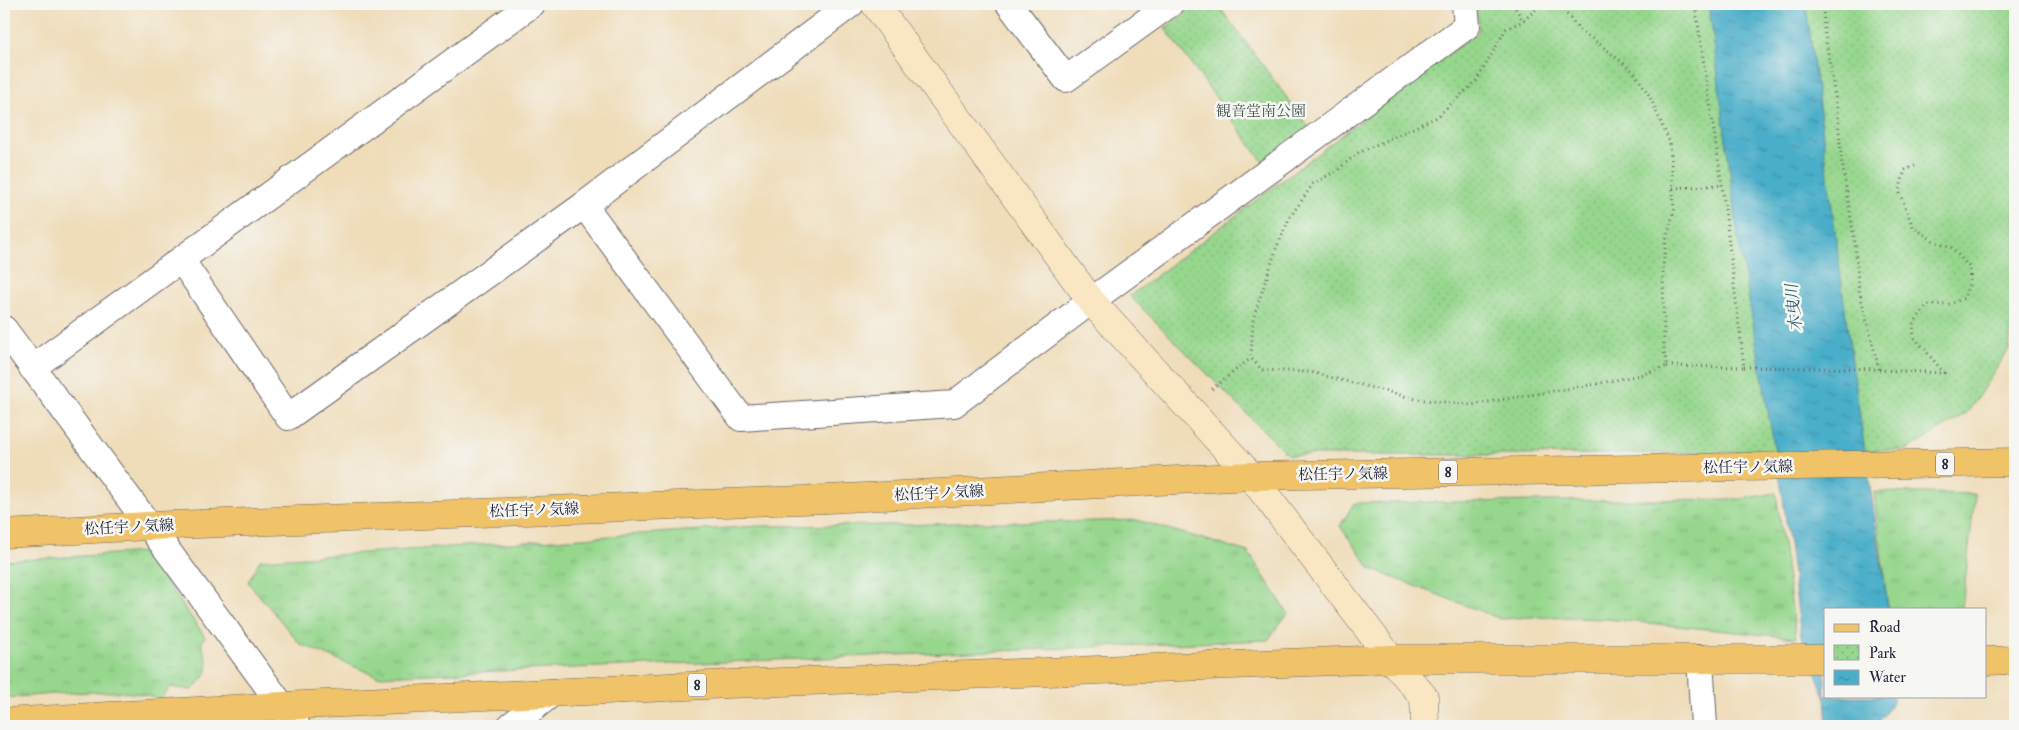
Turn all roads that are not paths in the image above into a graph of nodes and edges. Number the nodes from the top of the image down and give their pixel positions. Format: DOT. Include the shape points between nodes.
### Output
graph roads {
  1 [pos="532,4"];
  2 [pos="851,4"];
  3 [pos="875,4"];
  4 [pos="1009,4"];
  5 [pos="1170,4"];
  6 [pos="1465,4"];
  7 [pos="584,205"];
  8 [pos="182,261"];
  9 [pos="1091,301"];
  10 [pos="4,329"];
  11 [pos="32,368"];
  12 [pos="2015,462"];
  13 [pos="1251,476"];
  14 [pos="148,526"];
  15 [pos="4,534"];
  16 [pos="1700,658"];
  17 [pos="1391,659"];
  18 [pos="1824,659"];
  19 [pos="1986,660"];
  20 [pos="2015,660"];
  21 [pos="554,692"];
  22 [pos="290,716"];
  23 [pos="4,722"];
  24 [pos="510,726"];
  25 [pos="1425,726"];
  26 [pos="1704,726"];
  1 -- 8 [label="street"];
  2 -- 7 [label="street"];
  3 -- 9 [label="street"];
  4 -- 5 [label="street" via="1066,79"];
  6 -- 9 [label="street" via="1467,26"];
  7 -- 8 [label="street" via="288,417"];
  7 -- 9 [label="street" via="741,418 954,404"];
  8 -- 11 [label="street"];
  9 -- 13 [label="street"];
  10 -- 11 [label="street"];
  11 -- 14 [label="street"];
  12 -- 13 [label="main road, 松任宇ノ気線 / 8"];
  13 -- 14 [label="main road, 松任宇ノ気線 / 8" via="828,498"];
  13 -- 17 [label="street"];
  14 -- 15 [label="main road, 松任宇ノ気線 / 8"];
  14 -- 22 [label="street"];
  16 -- 17 [label="main road, 8"];
  16 -- 18 [label="main road, 8"];
  16 -- 26 [label="street"];
  17 -- 21 [label="main road, 8"];
  17 -- 25 [label="street" via="1424,697"];
  19 -- 20 [label="main road"];
  21 -- 22 [label="main road, 8"];
  21 -- 24 [label="street"];
  22 -- 23 [label="main road, 8"];
}
